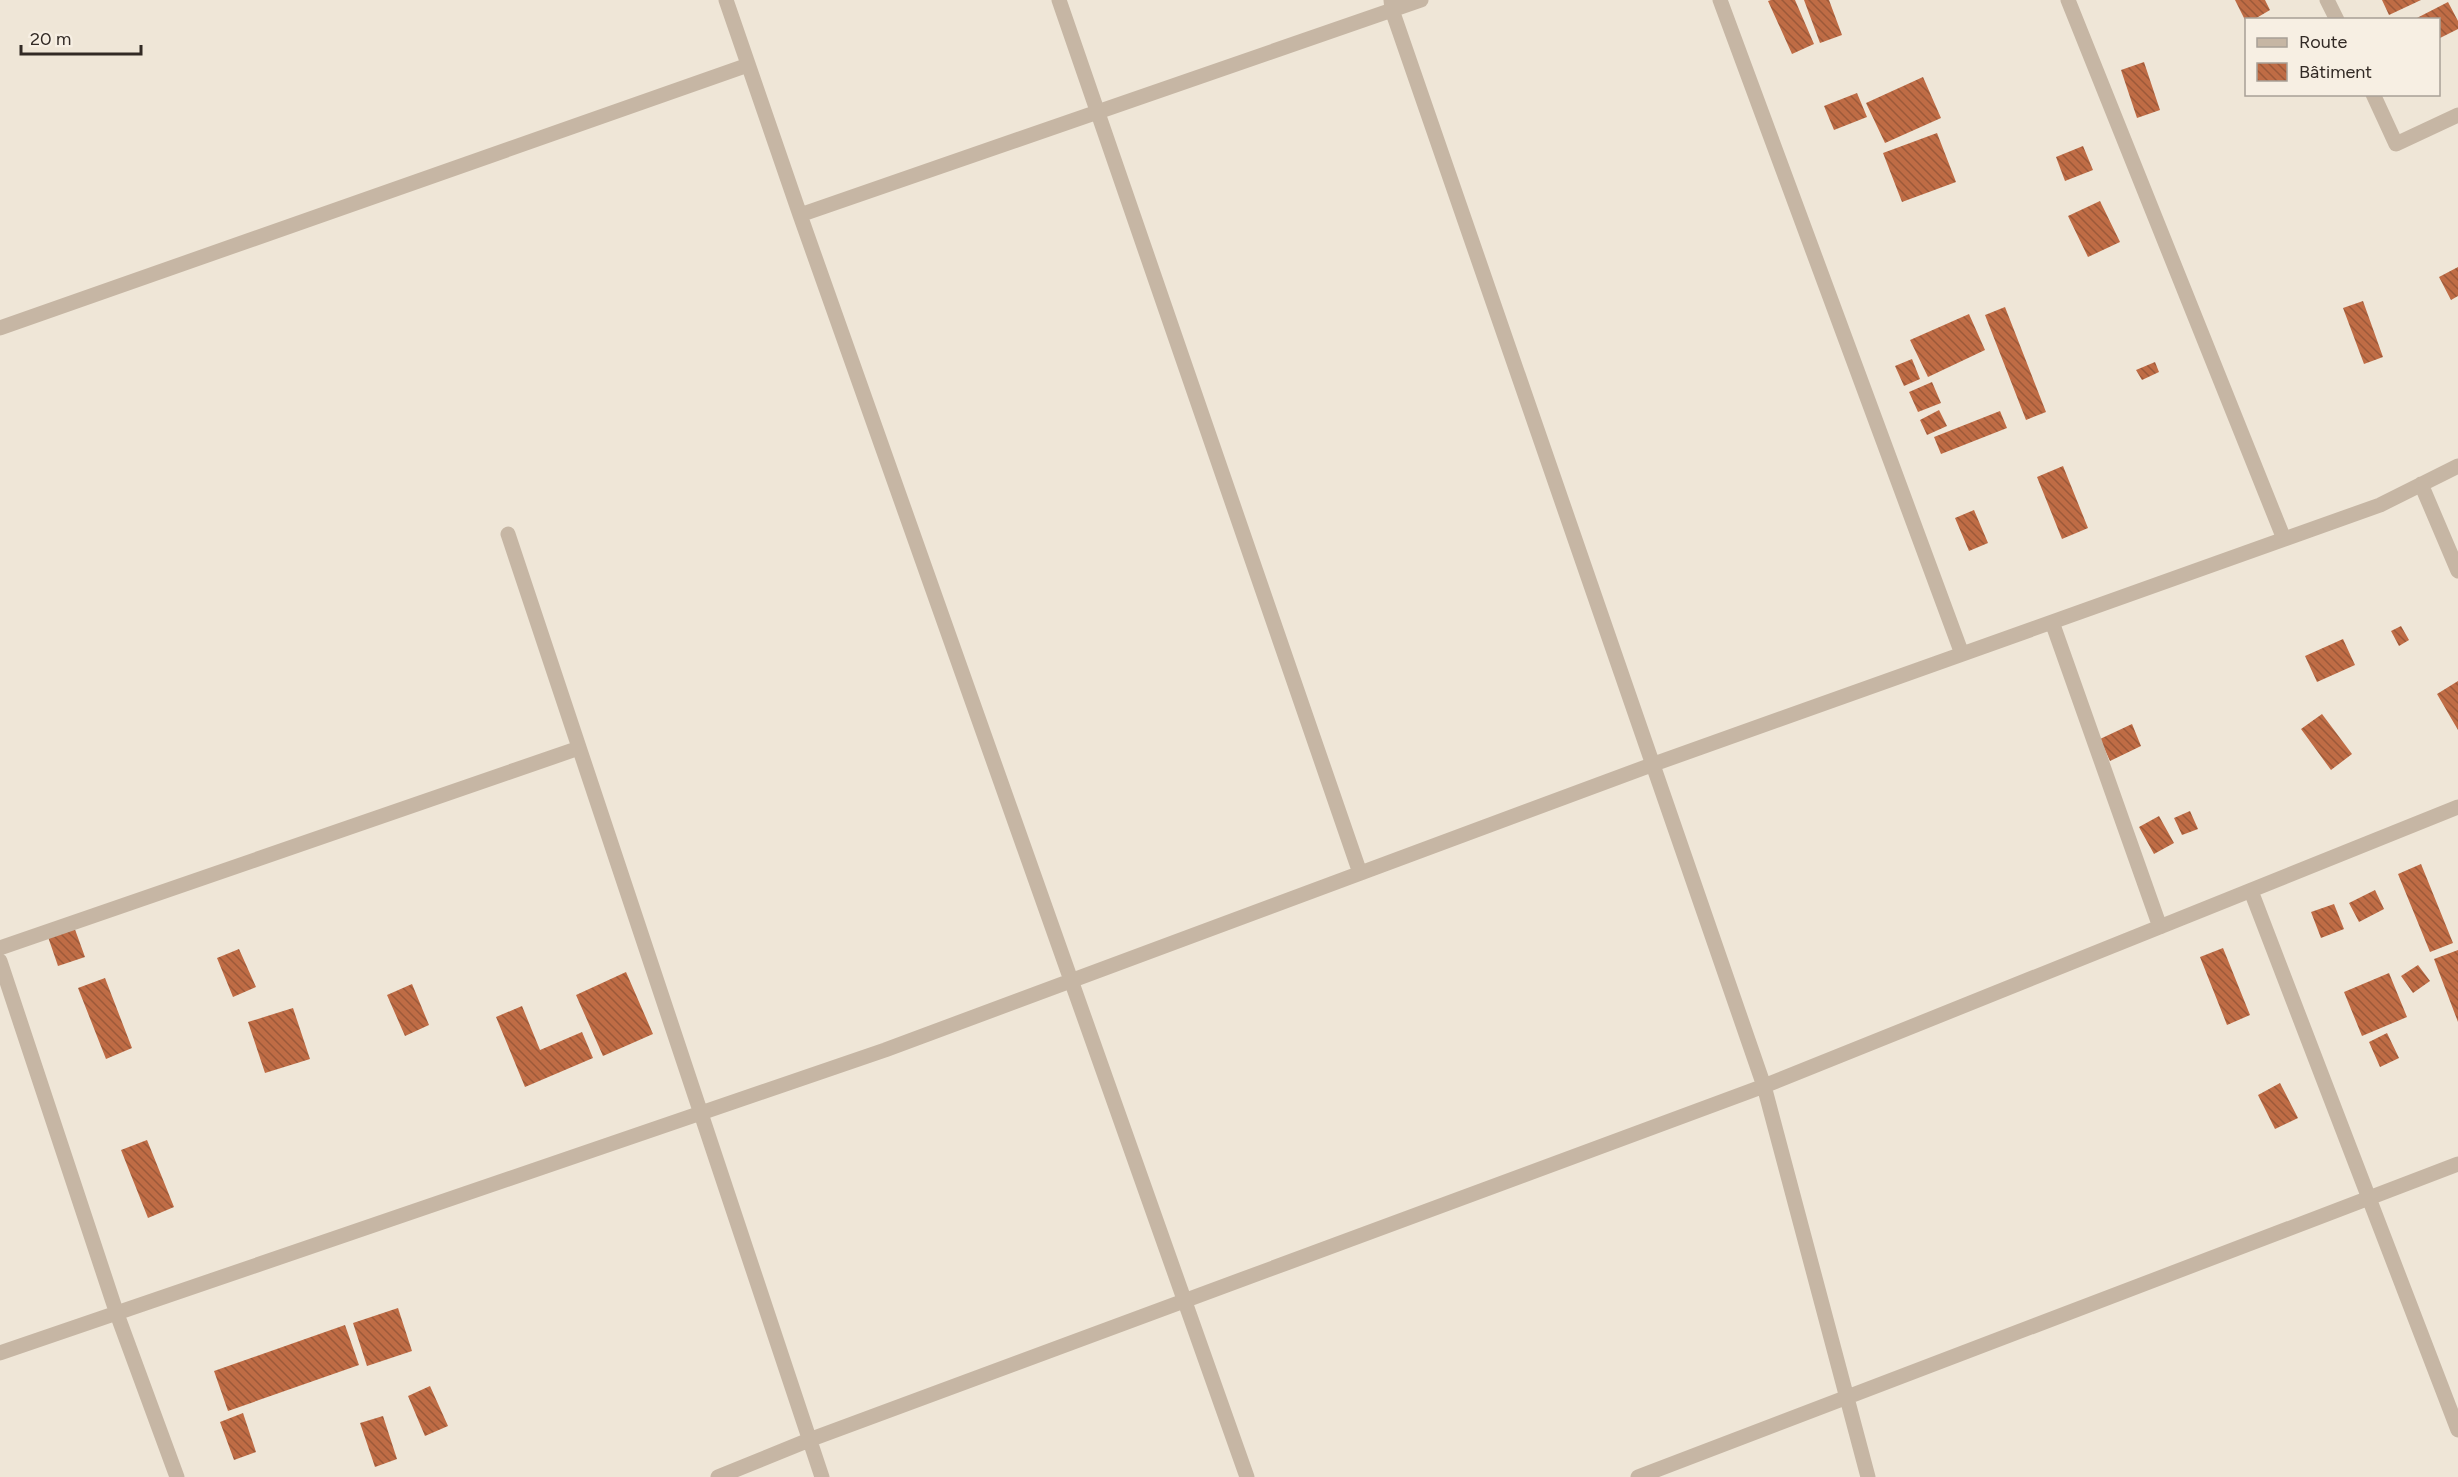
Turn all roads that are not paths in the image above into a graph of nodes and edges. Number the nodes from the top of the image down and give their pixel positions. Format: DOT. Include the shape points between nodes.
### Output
graph roads {
  1 [pos="726,0"];
  2 [pos="1059,0"];
  3 [pos="1421,0"];
  4 [pos="1720,0"];
  5 [pos="2068,0"];
  6 [pos="2327,0"];
  7 [pos="1392,5"];
  8 [pos="2336,18"];
  9 [pos="748,65"];
  10 [pos="2374,96"];
  11 [pos="1098,112"];
  12 [pos="2458,115"];
  13 [pos="800,215"];
  14 [pos="0,328"];
  15 [pos="2458,466"];
  16 [pos="2421,484"];
  17 [pos="508,534"];
  18 [pos="2284,539"];
  19 [pos="2458,571"];
  20 [pos="2052,622"];
  21 [pos="1962,654"];
  22 [pos="579,748"];
  23 [pos="1653,764"];
  24 [pos="2458,807"];
  25 [pos="1360,873"];
  26 [pos="2251,891"];
  27 [pos="2160,927"];
  28 [pos="0,948"];
  29 [pos="0,961"];
  30 [pos="1072,979"];
  31 [pos="1764,1086"];
  32 [pos="701,1113"];
  33 [pos="2458,1164"];
  34 [pos="2370,1199"];
  35 [pos="1185,1301"];
  36 [pos="117,1314"];
  37 [pos="0,1353"];
  38 [pos="1846,1398"];
  39 [pos="2458,1430"];
  40 [pos="810,1440"];
  41 [pos="177,1477"];
  42 [pos="718,1477"];
  43 [pos="822,1477"];
  44 [pos="1247,1477"];
  45 [pos="1638,1477"];
  46 [pos="1868,1477"];
  1 -- 9 [label="street"];
  2 -- 11 [label="street"];
  3 -- 7 [label="street"];
  4 -- 21 [label="street"];
  5 -- 18 [label="street"];
  6 -- 8 [label="street"];
  7 -- 11 [label="street"];
  7 -- 23 [label="street"];
  9 -- 13 [label="street"];
  9 -- 14 [label="street"];
  10 -- 12 [label="street" via="2396,144"];
  11 -- 13 [label="street"];
  11 -- 25 [label="street"];
  13 -- 30 [label="street"];
  15 -- 16 [label="street"];
  16 -- 18 [label="street" via="2380,505"];
  16 -- 19 [label="street"];
  17 -- 22 [label="street"];
  18 -- 20 [label="street"];
  20 -- 21 [label="street"];
  20 -- 27 [label="street"];
  21 -- 23 [label="street"];
  22 -- 28 [label="street"];
  22 -- 32 [label="street"];
  23 -- 25 [label="street"];
  23 -- 31 [label="street"];
  24 -- 26 [label="street"];
  25 -- 30 [label="street"];
  26 -- 27 [label="street"];
  26 -- 34 [label="street"];
  27 -- 31 [label="street"];
  29 -- 36 [label="street"];
  30 -- 32 [label="street" via="885,1050"];
  30 -- 35 [label="street"];
  31 -- 35 [label="street"];
  31 -- 38 [label="street"];
  32 -- 36 [label="street"];
  32 -- 40 [label="street"];
  33 -- 34 [label="street"];
  34 -- 38 [label="street"];
  34 -- 39 [label="street"];
  35 -- 40 [label="street"];
  35 -- 44 [label="street"];
  36 -- 37 [label="street"];
  36 -- 41 [label="street"];
  38 -- 45 [label="street"];
  38 -- 46 [label="street"];
  40 -- 42 [label="street"];
  40 -- 43 [label="street"];
}
